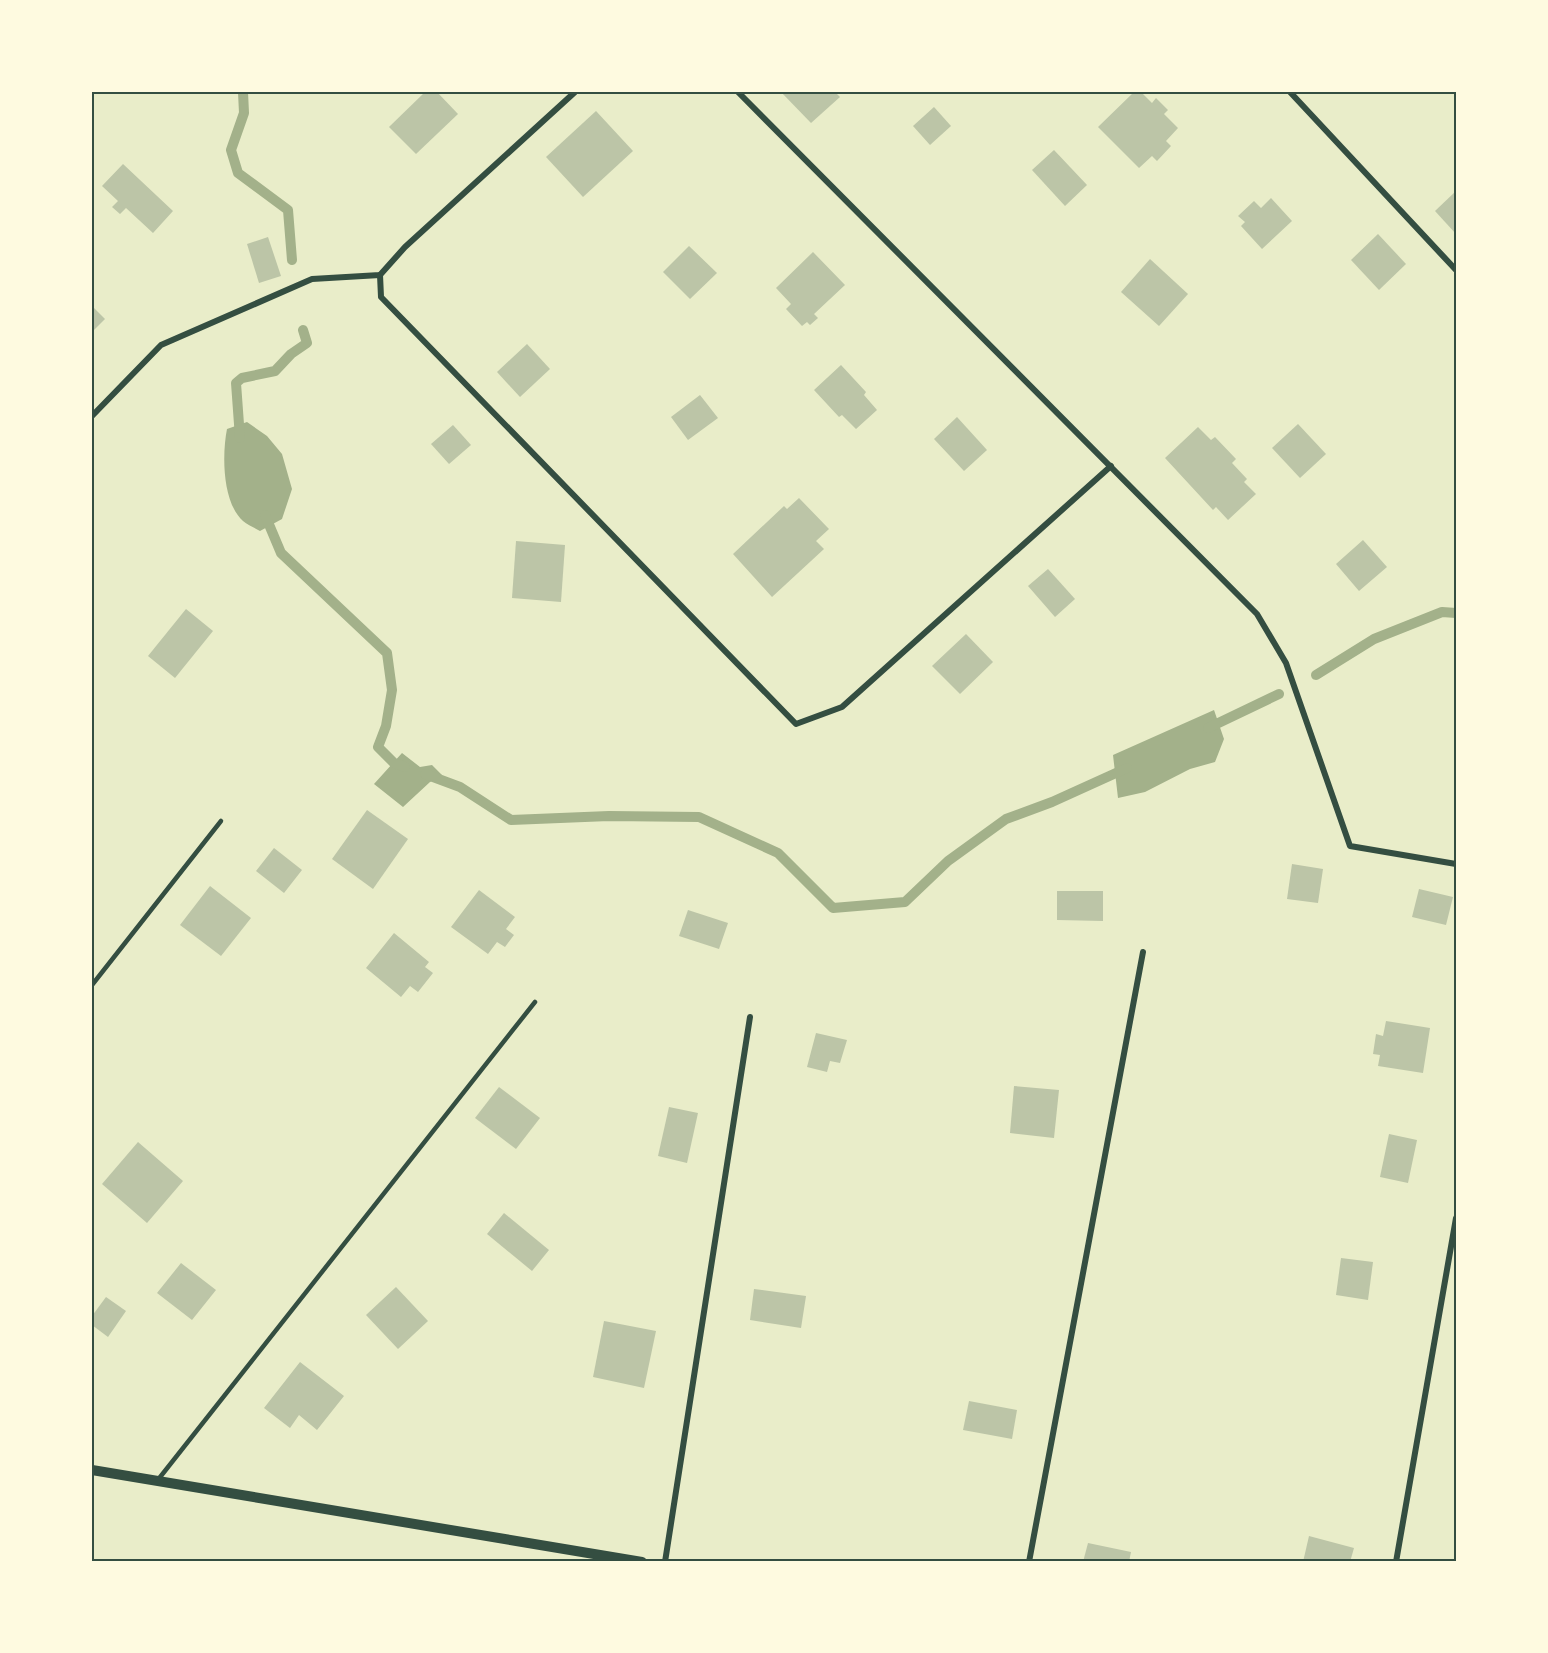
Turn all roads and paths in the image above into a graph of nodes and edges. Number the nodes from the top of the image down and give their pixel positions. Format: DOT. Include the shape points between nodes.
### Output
graph roads {
  1 [pos="574,92"];
  2 [pos="738,92"];
  3 [pos="1290,92"];
  4 [pos="1456,270"];
  5 [pos="380,275"];
  6 [pos="92,416"];
  7 [pos="1111,466"];
  8 [pos="221,821"];
  9 [pos="1456,864"];
  10 [pos="1143,952"];
  11 [pos="92,985"];
  12 [pos="534,1002"];
  13 [pos="750,1017"];
  14 [pos="1456,1218"];
  15 [pos="92,1470"];
  16 [pos="158,1481"];
  17 [pos="642,1562"];
  18 [pos="665,1562"];
  19 [pos="1029,1562"];
  20 [pos="1396,1562"];
  1 -- 5 [label="street" via="405,247"];
  2 -- 7 [label="street"];
  3 -- 4 [label="street"];
  5 -- 6 [label="street" via="312,279 161,345"];
  5 -- 7 [label="street" via="381,297 796,724 843,707"];
  7 -- 9 [label="street" via="1257,614 1286,663 1350,846"];
  8 -- 11 [label="lane"];
  10 -- 19 [label="street"];
  12 -- 16 [label="lane"];
  13 -- 18 [label="street"];
  14 -- 20 [label="street"];
  15 -- 16 [label="street"];
  16 -- 17 [label="street"];
}
